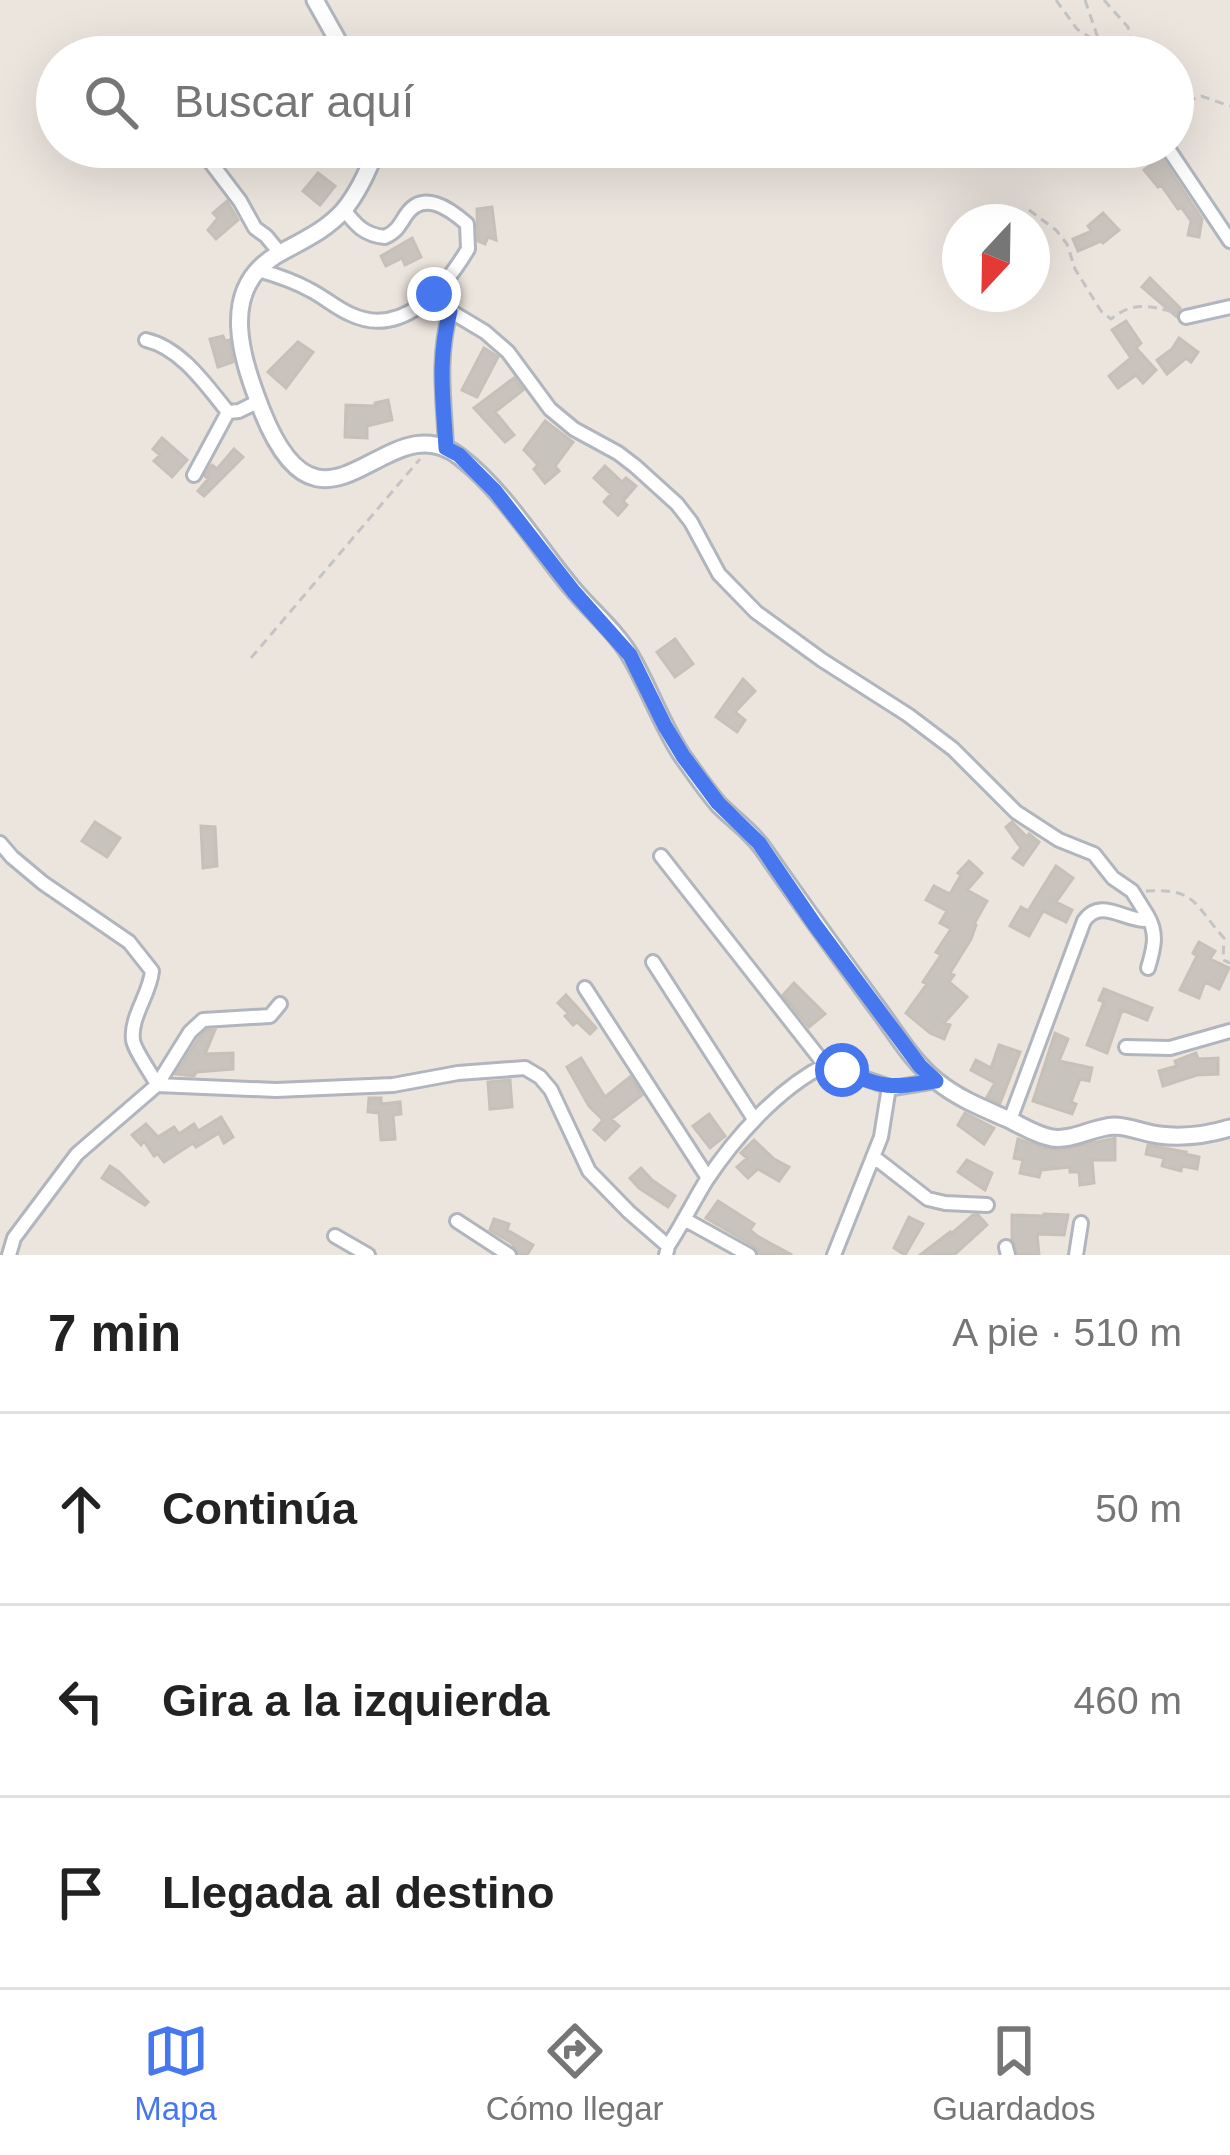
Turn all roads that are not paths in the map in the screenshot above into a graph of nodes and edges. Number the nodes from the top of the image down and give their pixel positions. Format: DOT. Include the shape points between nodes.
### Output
graph roads {
  1 [pos="315,0"];
  2 [pos="335,36"];
  3 [pos="215,168"];
  4 [pos="369,168"];
  5 [pos="1181,168"];
  6 [pos="344,210"];
  7 [pos="1230,242"];
  8 [pos="280,253"];
  9 [pos="258,270"];
  10 [pos="434,294"];
  11 [pos="1230,307"];
  12 [pos="450,311"];
  13 [pos="1186,317"];
  14 [pos="146,340"];
  15 [pos="259,401"];
  16 [pos="228,412"];
  17 [pos="439,446"];
  18 [pos="194,475"];
  19 [pos="0,843"];
  20 [pos="661,856"];
  21 [pos="1147,914"];
  22 [pos="653,962"];
  23 [pos="1148,968"];
  24 [pos="585,988"];
  25 [pos="280,1004"];
  26 [pos="1230,1031"];
  27 [pos="1126,1047"];
  28 [pos="825,1065"];
  29 [pos="936,1081"];
  30 [pos="157,1085"];
  31 [pos="889,1087"];
  32 [pos="754,1119"];
  33 [pos="1010,1120"];
  34 [pos="1230,1128"];
  35 [pos="874,1157"];
  36 [pos="708,1178"];
  37 [pos="987,1205"];
  38 [pos="684,1219"];
  39 [pos="457,1221"];
  40 [pos="1081,1223"];
  41 [pos="334,1237"];
  42 [pos="667,1250"];
  43 [pos="9,1255"];
  44 [pos="368,1255"];
  45 [pos="508,1255"];
  46 [pos="749,1255"];
  47 [pos="834,1255"];
  48 [pos="1076,1255"];
  1 -- 2 [label="street"];
  3 -- 8 [label="street"];
  4 -- 6 [label="street"];
  5 -- 7 [label="street"];
  6 -- 8 [label="street"];
  6 -- 10 [label="street" via="361,230 385,237 419,202 457,214 467,224 468,249"];
  8 -- 9 [label="street"];
  9 -- 10 [label="street" via="374,322 415,310"];
  9 -- 15 [label="street" via="239,314"];
  10 -- 12 [label="street"];
  11 -- 13 [label="street"];
  12 -- 17 [label="street"];
  12 -- 21 [label="street" via="508,352 550,409 677,504 719,574 756,612 953,749 1016,812 1094,854"];
  14 -- 16 [label="street" via="176,354"];
  15 -- 16 [label="street"];
  15 -- 17 [label="street" via="282,455 308,476 346,476 418,442"];
  16 -- 18 [label="street"];
  17 -- 29 [label="street" via="495,491 622,645 683,756 759,843"];
  19 -- 30 [label="street" via="129,942 152,971 133,1043"];
  20 -- 28 [label="street"];
  21 -- 23 [label="street" via="1155,928"];
  21 -- 33 [label="street" via="1142,920 1098,909 1084,921"];
  22 -- 32 [label="street"];
  24 -- 36 [label="street"];
  25 -- 30 [label="street" via="270,1016 202,1020"];
  26 -- 27 [label="street" via="1170,1048"];
  28 -- 31 [label="street"];
  28 -- 32 [label="street"];
  29 -- 31 [label="street"];
  29 -- 33 [label="street"];
  30 -- 42 [label="street" via="393,1085 525,1068 550,1090 589,1171"];
  30 -- 43 [label="street" via="76,1154"];
  31 -- 35 [label="street"];
  32 -- 36 [label="street"];
  33 -- 34 [label="street" via="1058,1139 1113,1126 1162,1136"];
  35 -- 37 [label="street" via="928,1199"];
  35 -- 47 [label="street"];
  36 -- 38 [label="street"];
  38 -- 42 [label="street"];
  38 -- 46 [label="street"];
  39 -- 45 [label="street"];
  40 -- 48 [label="street"];
  41 -- 44 [label="street"];
}
